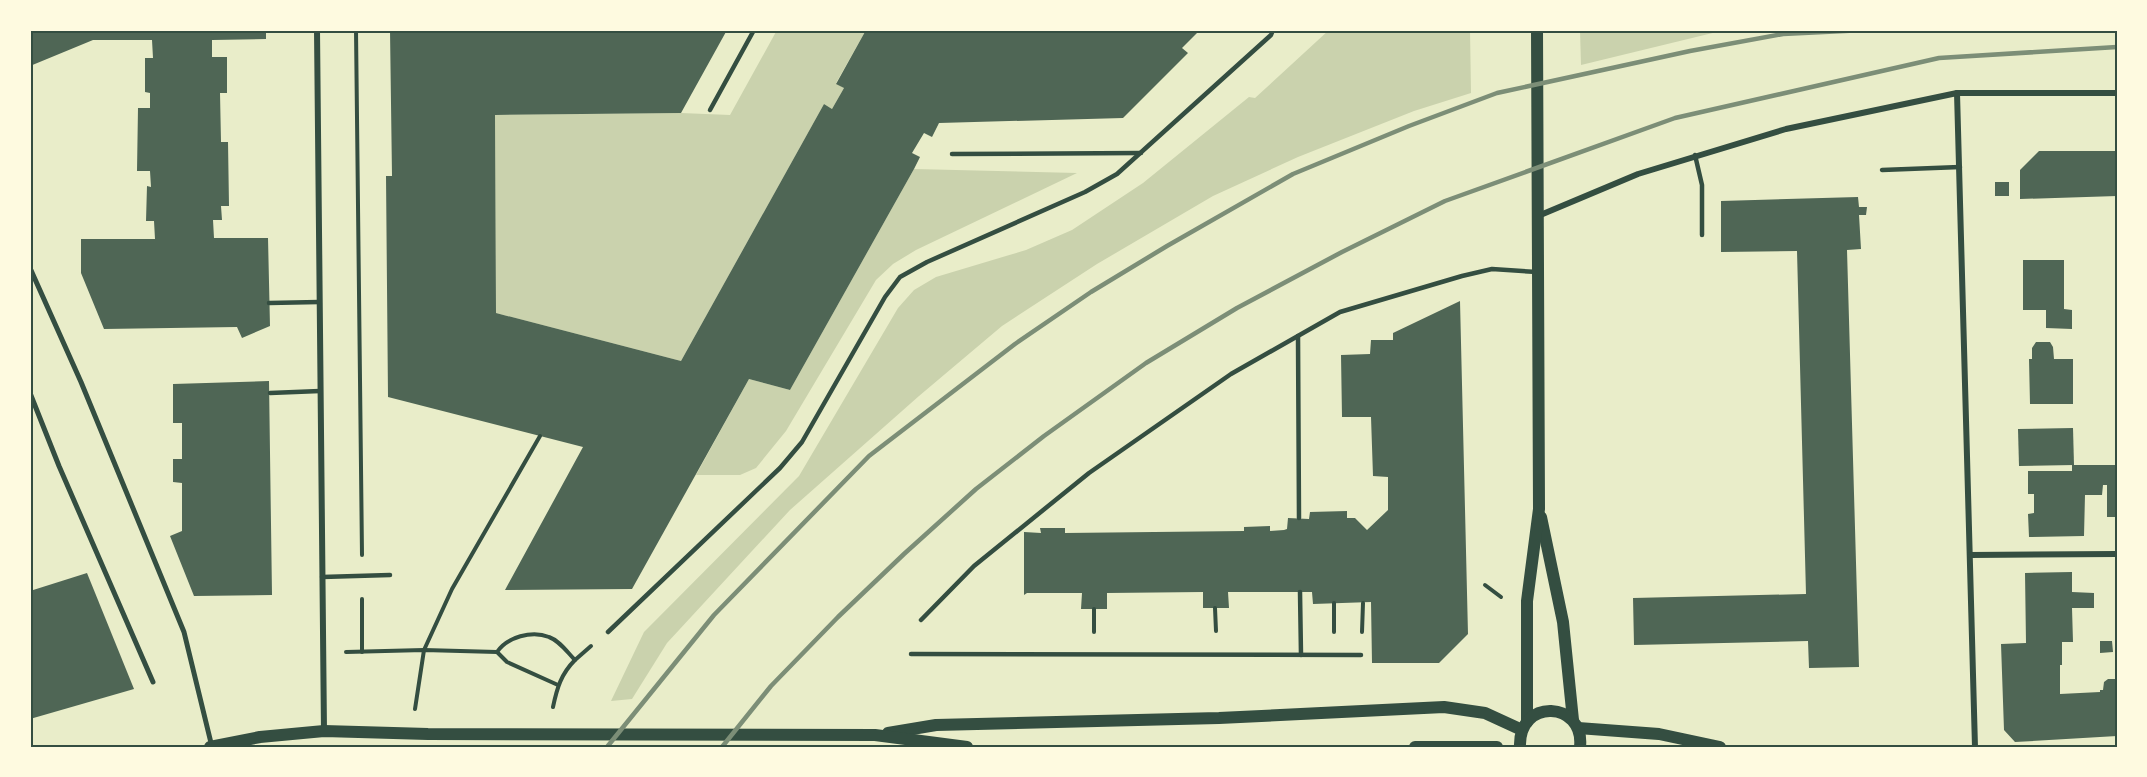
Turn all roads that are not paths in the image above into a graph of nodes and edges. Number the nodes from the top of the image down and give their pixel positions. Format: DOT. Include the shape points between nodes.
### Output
graph roads {
  1 [pos="317,30"];
  2 [pos="754,30"];
  3 [pos="1274,30"];
  4 [pos="1537,30"];
  5 [pos="1958,93"];
  6 [pos="2117,93"];
  7 [pos="710,110"];
  8 [pos="1141,153"];
  9 [pos="952,154"];
  10 [pos="1695,155"];
  11 [pos="1960,167"];
  12 [pos="1882,170"];
  13 [pos="1538,216"];
  14 [pos="1702,235"];
  15 [pos="30,268"];
  16 [pos="1537,272"];
  17 [pos="319,302"];
  18 [pos="269,303"];
  19 [pos="1298,336"];
  20 [pos="320,391"];
  21 [pos="30,393"];
  22 [pos="270,393"];
  23 [pos="1539,509"];
  24 [pos="1299,518"];
  25 [pos="2117,554"];
  26 [pos="1970,555"];
  27 [pos="390,575"];
  28 [pos="322,577"];
  29 [pos="1300,592"];
  30 [pos="921,620"];
  31 [pos="608,632"];
  32 [pos="911,654"];
  33 [pos="1301,655"];
  34 [pos="1361,655"];
  35 [pos="153,682"];
  36 [pos="1576,724"];
  37 [pos="1524,726"];
  38 [pos="324,731"];
  39 [pos="875,735"];
  40 [pos="211,747"];
  41 [pos="967,747"];
  42 [pos="1415,747"];
  43 [pos="1497,747"];
  44 [pos="1520,747"];
  45 [pos="1580,747"];
  46 [pos="1720,747"];
  47 [pos="1975,747"];
  1 -- 17 [label="street"];
  2 -- 7 [label="lane"];
  3 -- 8 [label="lane"];
  4 -- 13 [label="main road"];
  5 -- 6 [label="street"];
  5 -- 10 [label="street" via="1786,129"];
  5 -- 11 [label="street"];
  8 -- 9 [label="lane"];
  8 -- 31 [label="lane" via="1117,174 1085,192 900,277 802,442 780,468"];
  10 -- 13 [label="street"];
  10 -- 14 [label="lane" via="1702,185"];
  11 -- 12 [label="lane"];
  11 -- 26 [label="street"];
  13 -- 16 [label="main road"];
  15 -- 40 [label="street" via="184,632"];
  16 -- 19 [label="lane" via="1491,269 1462,276 1340,312"];
  16 -- 23 [label="main road"];
  17 -- 18 [label="lane"];
  17 -- 20 [label="street"];
  19 -- 24 [label="lane"];
  19 -- 30 [label="lane" via="1231,374 1089,474 974,566"];
  20 -- 22 [label="lane"];
  20 -- 28 [label="street"];
  21 -- 35 [label="street"];
  23 -- 36 [label="main road" via="1563,622"];
  23 -- 37 [label="main road" via="1527,601"];
  25 -- 26 [label="street"];
  26 -- 47 [label="street"];
  27 -- 28 [label="lane"];
  28 -- 38 [label="street"];
  29 -- 33 [label="lane"];
  32 -- 33 [label="lane"];
  33 -- 34 [label="lane"];
  36 -- 37 [label="main road" via="1566,715 1549,711 1532,716"];
  36 -- 45 [label="main road"];
  36 -- 46 [label="main road" via="1659,734"];
  37 -- 39 [label="main road" via="1485,712 1444,707 1219,718 936,725"];
  37 -- 44 [label="main road"];
  38 -- 39 [label="main road"];
  38 -- 40 [label="main road" via="260,737"];
  39 -- 41 [label="main road"];
  42 -- 43 [label="main road"];
}
